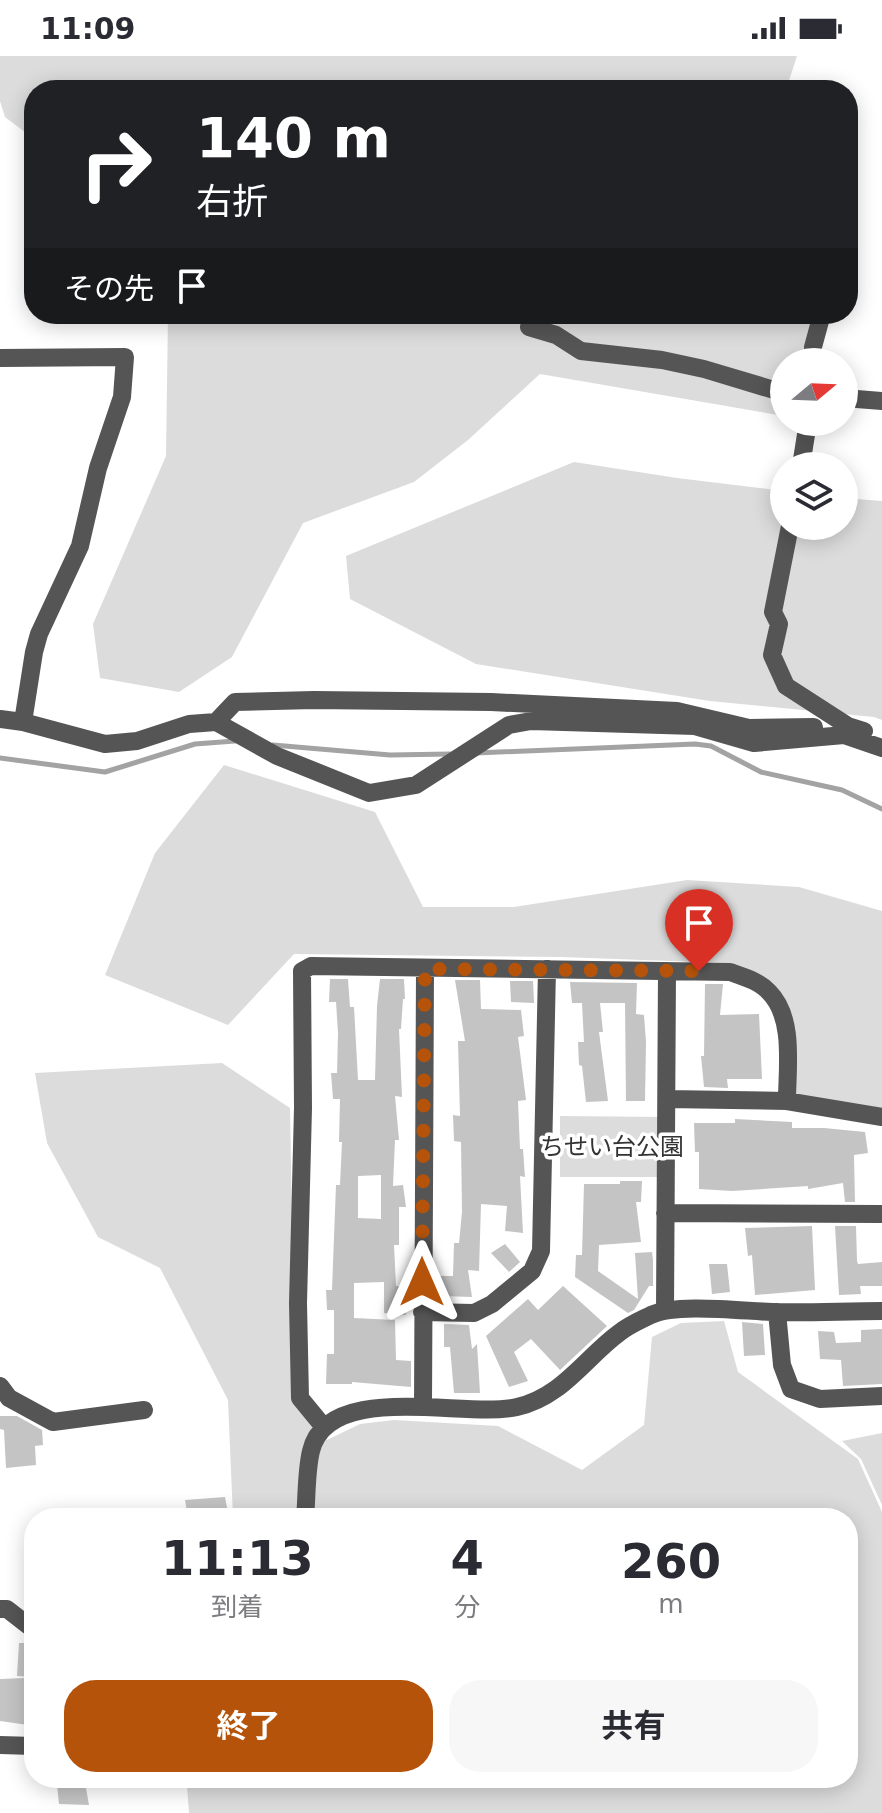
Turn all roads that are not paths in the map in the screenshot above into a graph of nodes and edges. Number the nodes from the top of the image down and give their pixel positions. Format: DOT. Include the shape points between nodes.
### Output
graph roads {
  1 [pos="819,324"];
  2 [pos="529,327"];
  3 [pos="813,348"];
  4 [pos="0,358"];
  5 [pos="770,389"];
  6 [pos="858,399"];
  7 [pos="882,401"];
  8 [pos="787,540"];
  9 [pos="0,719"];
  10 [pos="23,722"];
  11 [pos="216,722"];
  12 [pos="848,726"];
  13 [pos="882,738"];
  14 [pos="882,748"];
  15 [pos="425,969"];
  16 [pos="547,969"];
  17 [pos="667,971"];
  18 [pos="667,1099"];
  19 [pos="787,1101"];
  20 [pos="882,1117"];
  21 [pos="665,1213"];
  22 [pos="882,1214"];
  23 [pos="665,1309"];
  24 [pos="882,1311"];
  25 [pos="422,1312"];
  26 [pos="777,1312"];
  27 [pos="0,1386"];
  28 [pos="882,1396"];
  29 [pos="423,1407"];
  30 [pos="144,1410"];
  31 [pos="323,1426"];
  32 [pos="306,1508"];
  33 [pos="0,1609"];
  34 [pos="24,1622"];
  35 [pos="0,1745"];
  36 [pos="24,1746"];
  1 -- 3 [label="street"];
  2 -- 5 [label="street" via="556,335 581,351 676,363"];
  4 -- 10 [label="street" via="125,357 122,397 80,546 39,634"];
  6 -- 7 [label="street"];
  8 -- 12 [label="street" via="773,612 779,624 772,655 786,686"];
  9 -- 10 [label="street"];
  10 -- 11 [label="street" via="105,744"];
  11 -- 12 [label="street" via="235,702 314,700 677,711 749,728"];
  11 -- 14 [label="street" via="277,756 369,793 416,785 509,725 531,721 695,726 754,743 844,735"];
  12 -- 13 [label="street"];
  15 -- 16 [label="street"];
  15 -- 25 [label="street"];
  15 -- 31 [label="street" via="311,966 302,971 300,1398"];
  16 -- 17 [label="street"];
  16 -- 25 [label="street" via="541,1251 532,1271 492,1304 474,1313"];
  17 -- 18 [label="street"];
  17 -- 19 [label="street" via="730,972 754,980 770,993 786,1031"];
  18 -- 19 [label="street"];
  18 -- 21 [label="street"];
  19 -- 20 [label="street"];
  21 -- 22 [label="street"];
  21 -- 23 [label="street"];
  23 -- 26 [label="street"];
  23 -- 29 [label="street" via="619,1333 541,1399 505,1409"];
  24 -- 26 [label="street"];
  25 -- 29 [label="street"];
  26 -- 28 [label="street" via="782,1365 791,1389 820,1399"];
  27 -- 30 [label="street" via="9,1398 53,1422"];
  29 -- 31 [label="street" via="367,1410"];
  31 -- 32 [label="street" via="311,1450"];
  33 -- 34 [label="street"];
  35 -- 36 [label="street"];
}
